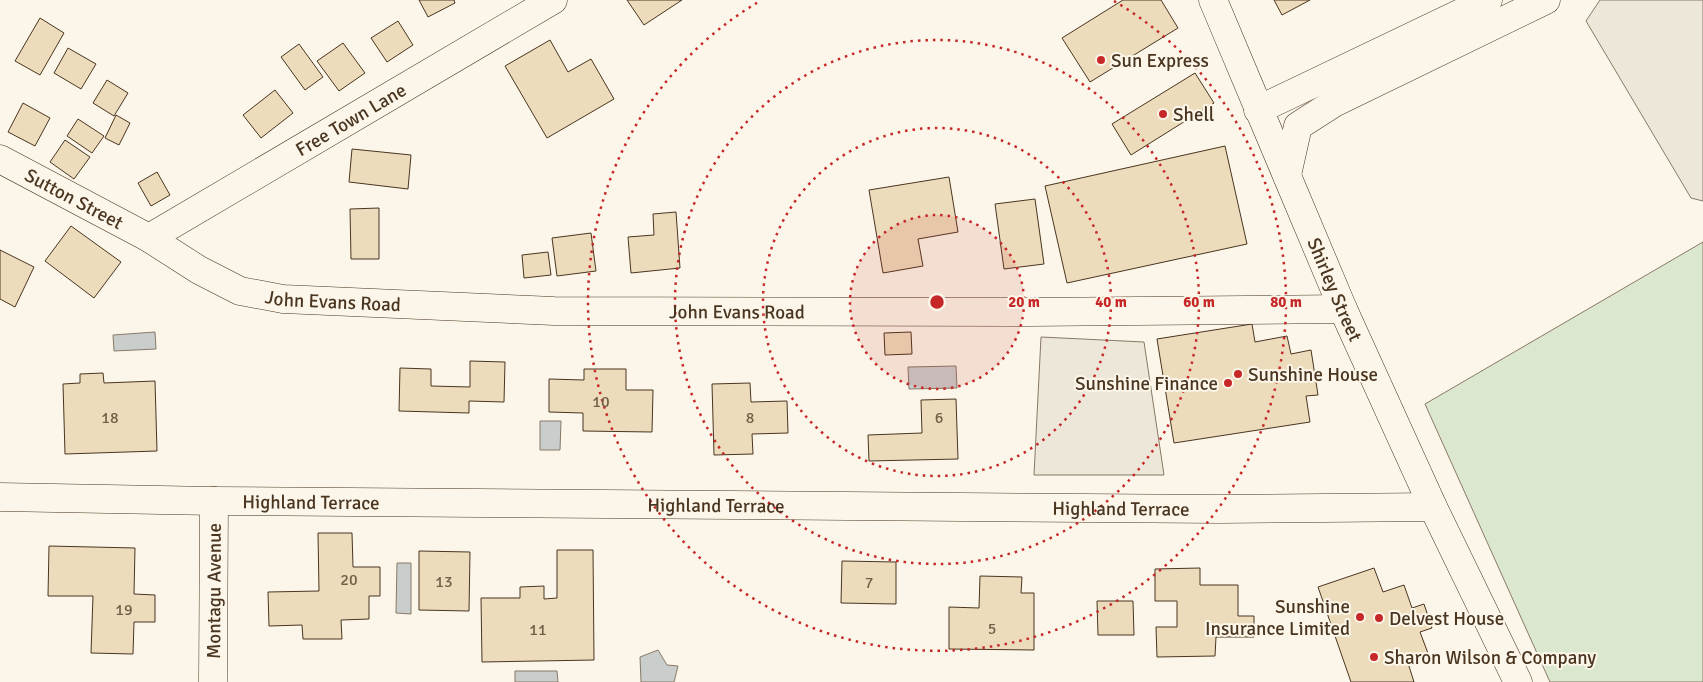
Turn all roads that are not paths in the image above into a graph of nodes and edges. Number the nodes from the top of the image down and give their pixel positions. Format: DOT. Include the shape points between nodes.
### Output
graph roads {
  1 [pos="553,0"];
  2 [pos="1213,0"];
  3 [pos="1488,0"];
  4 [pos="1546,0"];
  5 [pos="1258,110"];
  6 [pos="0,159"];
  7 [pos="1287,175"];
  8 [pos="148,238"];
  9 [pos="1343,309"];
  10 [pos="0,497"];
  11 [pos="214,501"];
  12 [pos="1433,507"];
  13 [pos="213,682"];
  14 [pos="1518,682"];
  1 -- 8 [label="main road, Free Town Lane"];
  2 -- 5 [label="main road, Shirley Street"];
  3 -- 5 [label="main road"];
  4 -- 7 [label="main road" via="1334,103 1298,126"];
  5 -- 7 [label="main road, Shirley Street"];
  6 -- 8 [label="main road, Sutton Street"];
  7 -- 9 [label="main road, Shirley Street"];
  8 -- 9 [label="main road, John Evans Road" via="240,291 283,299 564,311"];
  9 -- 12 [label="main road, Shirley Street"];
  10 -- 11 [label="main road, Highland Terrace"];
  11 -- 12 [label="main road, Highland Terrace" via="1220,509"];
  11 -- 13 [label="main road, Montagu Avenue"];
  12 -- 14 [label="main road, Shirley Street"];
}
